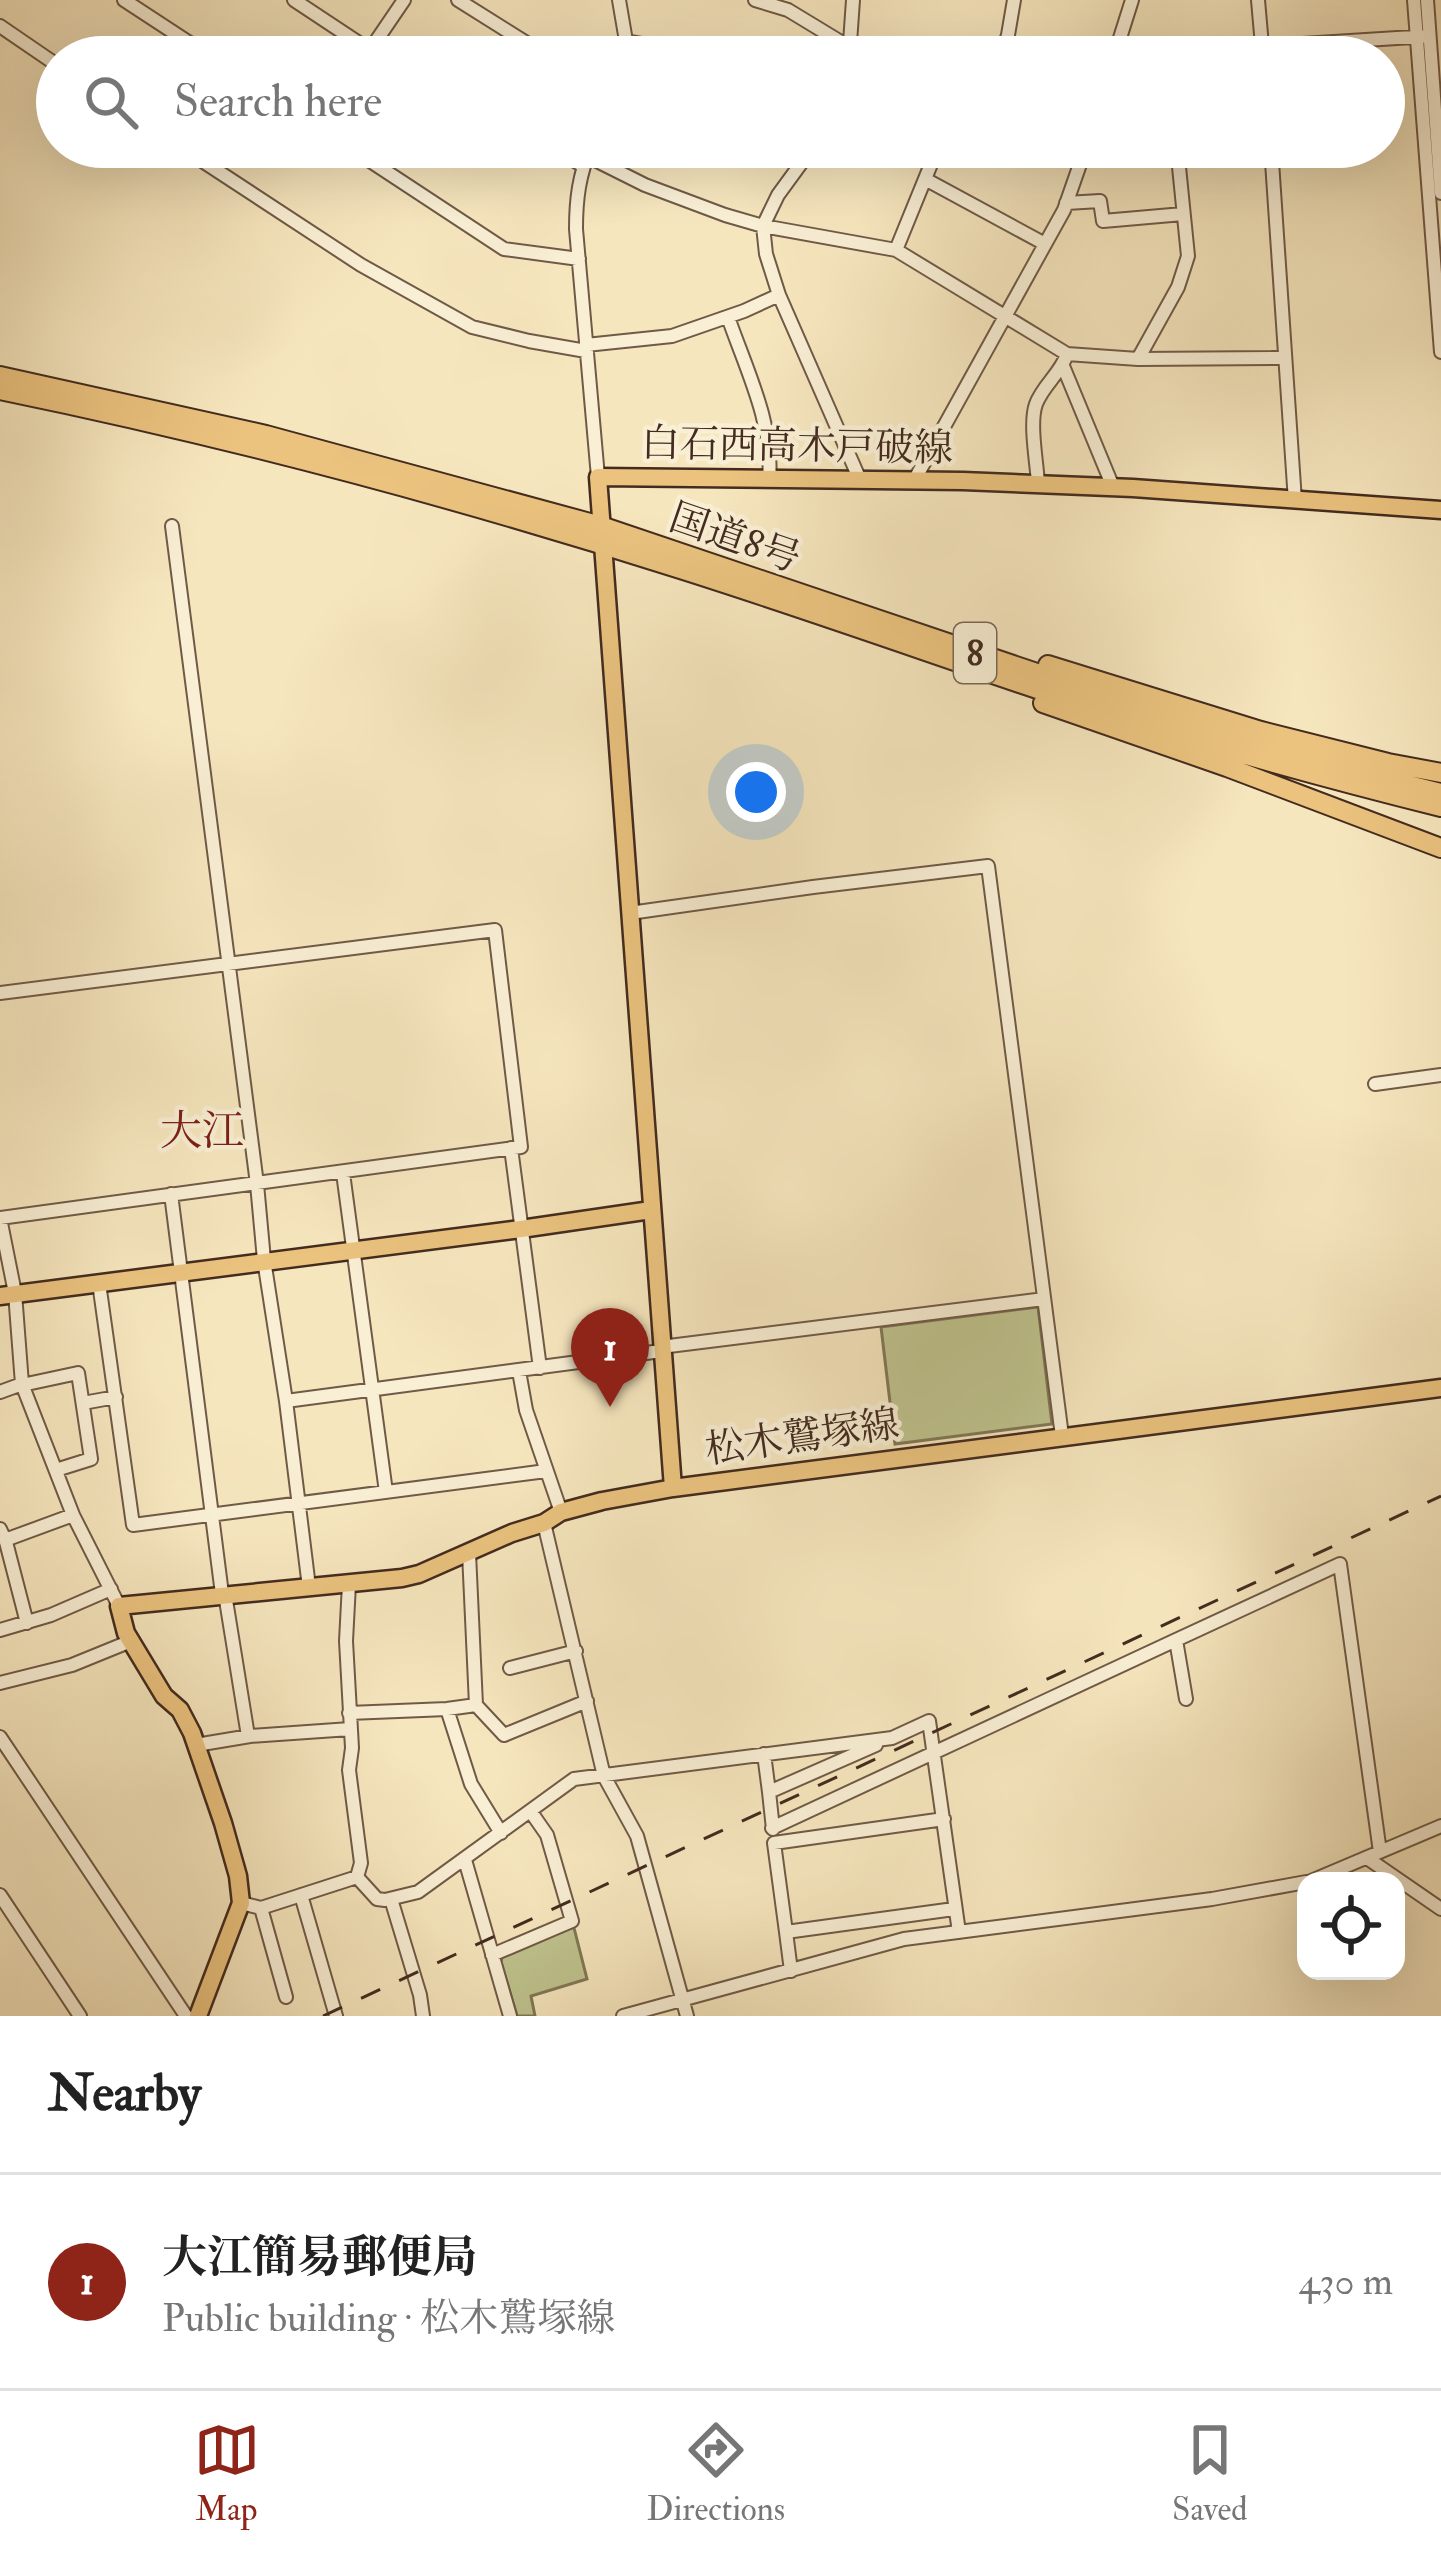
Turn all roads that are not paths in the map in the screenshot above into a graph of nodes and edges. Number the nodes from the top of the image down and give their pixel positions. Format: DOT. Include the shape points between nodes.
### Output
graph roads {
  1 [pos="124,0"];
  2 [pos="294,0"];
  3 [pos="404,0"];
  4 [pos="458,0"];
  5 [pos="619,0"];
  6 [pos="755,0"];
  7 [pos="853,0"];
  8 [pos="1014,0"];
  9 [pos="1132,0"];
  10 [pos="1258,0"];
  11 [pos="1414,0"];
  12 [pos="1426,0"];
  13 [pos="0,26"];
  14 [pos="179,36"];
  15 [pos="348,36"];
  16 [pos="385,36"];
  17 [pos="515,36"];
  18 [pos="625,36"];
  19 [pos="826,36"];
  20 [pos="850,36"];
  21 [pos="1008,36"];
  22 [pos="1121,36"];
  23 [pos="1261,36"];
  24 [pos="1423,36"];
  25 [pos="1405,38"];
  26 [pos="36,50"];
  27 [pos="1434,141"];
  28 [pos="213,168"];
  29 [pos="381,168"];
  30 [pos="584,168"];
  31 [pos="612,168"];
  32 [pos="797,168"];
  33 [pos="928,168"];
  34 [pos="1078,168"];
  35 [pos="1180,168"];
  36 [pos="1272,168"];
  37 [pos="925,179"];
  38 [pos="1441,193"];
  39 [pos="1066,203"];
  40 [pos="1183,214"];
  41 [pos="763,226"];
  42 [pos="1045,244"];
  43 [pos="896,250"];
  44 [pos="579,259"];
  45 [pos="778,295"];
  46 [pos="1439,310"];
  47 [pos="1006,314"];
  48 [pos="728,317"];
  49 [pos="586,348"];
  50 [pos="1441,352"];
  51 [pos="1284,358"];
  52 [pos="1138,359"];
  53 [pos="1065,360"];
  54 [pos="0,376"];
  55 [pos="0,390"];
  56 [pos="769,479"];
  57 [pos="914,479"];
  58 [pos="860,480"];
  59 [pos="1038,484"];
  60 [pos="1113,487"];
  61 [pos="598,488"];
  62 [pos="1295,500"];
  63 [pos="1441,510"];
  64 [pos="172,526"];
  65 [pos="602,536"];
  66 [pos="929,651"];
  67 [pos="973,652"];
  68 [pos="1439,772"];
  69 [pos="1350,777"];
  70 [pos="1441,794"];
  71 [pos="1441,807"];
  72 [pos="1439,847"];
  73 [pos="630,913"];
  74 [pos="227,964"];
  75 [pos="0,993"];
  76 [pos="1441,1075"];
  77 [pos="1375,1084"];
  78 [pos="511,1148"];
  79 [pos="343,1173"];
  80 [pos="257,1184"];
  81 [pos="171,1194"];
  82 [pos="651,1210"];
  83 [pos="0,1218"];
  84 [pos="521,1229"];
  85 [pos="353,1249"];
  86 [pos="264,1260"];
  87 [pos="181,1271"];
  88 [pos="99,1283"];
  89 [pos="7,1294"];
  90 [pos="1044,1299"];
  91 [pos="661,1349"];
  92 [pos="0,1358"];
  93 [pos="19,1358"];
  94 [pos="540,1368"];
  95 [pos="519,1371"];
  96 [pos="22,1385"];
  97 [pos="371,1388"];
  98 [pos="1441,1388"];
  99 [pos="0,1392"];
  100 [pos="116,1397"];
  101 [pos="286,1401"];
  102 [pos="83,1403"];
  103 [pos="1062,1436"];
  104 [pos="56,1470"];
  105 [pos="546,1471"];
  106 [pos="673,1488"];
  107 [pos="386,1492"];
  108 [pos="298,1503"];
  109 [pos="561,1512"];
  110 [pos="73,1515"];
  111 [pos="214,1515"];
  112 [pos="544,1523"];
  113 [pos="3,1535"];
  114 [pos="469,1552"];
  115 [pos="17,1581"];
  116 [pos="0,1584"];
  117 [pos="349,1584"];
  118 [pos="309,1587"];
  119 [pos="224,1594"];
  120 [pos="115,1598"];
  121 [pos="27,1623"];
  122 [pos="0,1630"];
  123 [pos="1176,1640"];
  124 [pos="131,1641"];
  125 [pos="576,1652"];
  126 [pos="509,1668"];
  127 [pos="0,1683"];
  128 [pos="1186,1699"];
  129 [pos="587,1702"];
  130 [pos="476,1705"];
  131 [pos="447,1709"];
  132 [pos="349,1713"];
  133 [pos="350,1729"];
  134 [pos="248,1736"];
  135 [pos="0,1737"];
  136 [pos="892,1738"];
  137 [pos="196,1745"];
  138 [pos="934,1752"];
  139 [pos="764,1754"];
  140 [pos="604,1776"];
  141 [pos="769,1792"];
  142 [pos="530,1811"];
  143 [pos="944,1820"];
  144 [pos="1441,1826"];
  145 [pos="501,1833"];
  146 [pos="773,1835"];
  147 [pos="1373,1855"];
  148 [pos="465,1860"];
  149 [pos="1332,1872"];
  150 [pos="358,1877"];
  151 [pos="1297,1884"];
  152 [pos="0,1895"];
  153 [pos="301,1895"];
  154 [pos="391,1899"];
  155 [pos="241,1903"];
  156 [pos="261,1908"];
  157 [pos="954,1909"];
  158 [pos="1441,1909"];
  159 [pos="786,1932"];
  160 [pos="959,1932"];
  161 [pos="492,1954"];
  162 [pos="791,1971"];
  163 [pos="286,1997"];
  164 [pos="683,2000"];
  165 [pos="80,2016"];
  166 [pos="187,2016"];
  167 [pos="198,2016"];
  168 [pos="336,2016"];
  169 [pos="423,2016"];
  170 [pos="510,2016"];
  171 [pos="623,2016"];
  172 [pos="688,2016"];
  1 -- 14 [label="street"];
  2 -- 15 [label="street"];
  3 -- 16 [label="street"];
  4 -- 17 [label="street"];
  5 -- 18 [label="street"];
  6 -- 19 [label="street" via="788,10"];
  7 -- 20 [label="street"];
  8 -- 21 [label="street"];
  9 -- 22 [label="street"];
  10 -- 23 [label="street"];
  11 -- 24 [label="street"];
  12 -- 24 [label="street"];
  13 -- 26 [label="street"];
  24 -- 25 [label="street"];
  24 -- 27 [label="street"];
  27 -- 38 [label="street"];
  27 -- 46 [label="street"];
  28 -- 49 [label="street" via="472,327"];
  29 -- 44 [label="street" via="504,249"];
  30 -- 44 [label="street" via="576,196"];
  31 -- 41 [label="street"];
  32 -- 41 [label="street"];
  33 -- 37 [label="street"];
  34 -- 39 [label="street"];
  35 -- 40 [label="street"];
  36 -- 51 [label="street"];
  37 -- 42 [label="street"];
  37 -- 43 [label="street"];
  39 -- 40 [label="street" via="1100,201 1103,221"];
  39 -- 42 [label="street"];
  40 -- 52 [label="street" via="1188,256"];
  41 -- 43 [label="street"];
  41 -- 45 [label="street"];
  42 -- 47 [label="street"];
  43 -- 47 [label="street"];
  44 -- 49 [label="street"];
  45 -- 48 [label="street"];
  45 -- 58 [label="street"];
  46 -- 50 [label="street"];
  47 -- 53 [label="street"];
  47 -- 57 [label="street"];
  48 -- 49 [label="street" via="672,336"];
  48 -- 56 [label="street" via="765,425"];
  49 -- 61 [label="street"];
  51 -- 52 [label="street"];
  51 -- 62 [label="street"];
  52 -- 53 [label="street"];
  53 -- 59 [label="street" via="1036,404"];
  53 -- 60 [label="street"];
  54 -- 65 [label="highway, 国道8号 / 8" via="266,436"];
  55 -- 65 [label="highway, 国道8号 / 8"];
  56 -- 58 [label="main road, 白石西高木戸破線"];
  56 -- 61 [label="main road, 白石西高木戸破線"];
  57 -- 58 [label="main road, 白石西高木戸破線"];
  57 -- 59 [label="main road, 白石西高木戸破線"];
  59 -- 60 [label="main road, 白石西高木戸破線"];
  60 -- 62 [label="main road, 白石西高木戸破線"];
  61 -- 65 [label="main road, 白石西高木戸破線"];
  62 -- 63 [label="main road, 白石西高木戸破線"];
  64 -- 74 [label="street"];
  65 -- 66 [label="highway, 国道8号 / 8"];
  65 -- 67 [label="highway, 国道8号 / 8"];
  65 -- 73 [label="main road, 白石西高木戸破線"];
  66 -- 69 [label="highway, 国道8号 / 8" via="1142,724"];
  66 -- 72 [label="highway" via="1027,697"];
  67 -- 68 [label="highway" via="1037,661 1262,731"];
  67 -- 69 [label="highway, 国道8号 / 8"];
  69 -- 70 [label="highway, 国道8号 / 8"];
  69 -- 71 [label="highway, 国道8号 / 8"];
  73 -- 82 [label="main road, 白石西高木戸破線"];
  73 -- 90 [label="street" via="988,866"];
  74 -- 75 [label="street"];
  74 -- 78 [label="street" via="495,930 521,1147"];
  74 -- 80 [label="street"];
  76 -- 77 [label="street"];
  78 -- 79 [label="street"];
  78 -- 84 [label="street"];
  79 -- 80 [label="street"];
  79 -- 85 [label="street"];
  80 -- 81 [label="street"];
  80 -- 86 [label="street"];
  81 -- 83 [label="street"];
  81 -- 87 [label="street"];
  82 -- 84 [label="main road"];
  82 -- 91 [label="main road, 松木鷲塚線"];
  83 -- 89 [label="street"];
  84 -- 85 [label="main road"];
  84 -- 94 [label="street"];
  85 -- 86 [label="main road"];
  85 -- 97 [label="street"];
  86 -- 87 [label="main road"];
  86 -- 101 [label="street"];
  87 -- 88 [label="main road"];
  87 -- 111 [label="street"];
  88 -- 89 [label="main road"];
  88 -- 100 [label="street"];
  89 -- 93 [label="street"];
  90 -- 91 [label="street"];
  90 -- 103 [label="street"];
  91 -- 94 [label="street"];
  91 -- 106 [label="main road, 松木鷲塚線"];
  92 -- 93 [label="street"];
  93 -- 96 [label="street"];
  94 -- 95 [label="street"];
  95 -- 97 [label="street"];
  95 -- 105 [label="street"];
  96 -- 99 [label="street"];
  96 -- 102 [label="street" via="78,1373"];
  96 -- 104 [label="street"];
  97 -- 101 [label="street"];
  97 -- 107 [label="street"];
  98 -- 103 [label="main road, 松木鷲塚線"];
  100 -- 102 [label="street"];
  100 -- 111 [label="street" via="133,1525"];
  101 -- 108 [label="street"];
  102 -- 104 [label="street" via="91,1459"];
  103 -- 106 [label="main road, 松木鷲塚線"];
  104 -- 110 [label="street"];
  105 -- 107 [label="street"];
  105 -- 109 [label="street"];
  106 -- 109 [label="main road"];
  107 -- 108 [label="street"];
  108 -- 111 [label="street"];
  108 -- 118 [label="street"];
  109 -- 112 [label="main road"];
  110 -- 113 [label="street"];
  110 -- 120 [label="street"];
  111 -- 119 [label="street"];
  112 -- 114 [label="main road"];
  112 -- 125 [label="street"];
  113 -- 115 [label="street"];
  114 -- 117 [label="main road" via="402,1578"];
  114 -- 130 [label="street"];
  115 -- 116 [label="street"];
  115 -- 121 [label="street"];
  117 -- 118 [label="main road"];
  117 -- 132 [label="street"];
  118 -- 119 [label="main road"];
  119 -- 120 [label="main road"];
  119 -- 134 [label="street"];
  120 -- 121 [label="street"];
  120 -- 124 [label="main road"];
  121 -- 122 [label="street"];
  123 -- 128 [label="street"];
  123 -- 138 [label="street"];
  123 -- 147 [label="street" via="1340,1564"];
  124 -- 127 [label="street"];
  124 -- 137 [label="main road"];
  125 -- 126 [label="street"];
  125 -- 129 [label="street"];
  129 -- 130 [label="street" via="504,1735"];
  129 -- 140 [label="street"];
  130 -- 131 [label="street"];
  131 -- 132 [label="street"];
  131 -- 145 [label="street" via="471,1784"];
  132 -- 133 [label="street"];
  133 -- 134 [label="street"];
  133 -- 150 [label="street"];
  134 -- 137 [label="street"];
  135 -- 166 [label="street"];
  136 -- 138 [label="street" via="929,1721"];
  136 -- 139 [label="street"];
  136 -- 141 [label="street"];
  137 -- 155 [label="main road"];
  138 -- 143 [label="street"];
  138 -- 146 [label="street"];
  139 -- 140 [label="street"];
  139 -- 141 [label="street"];
  140 -- 142 [label="street" via="574,1779"];
  140 -- 164 [label="street" via="637,1836"];
  141 -- 146 [label="street"];
  142 -- 145 [label="street"];
  142 -- 161 [label="street" via="548,1835 572,1921"];
  143 -- 146 [label="street"];
  143 -- 157 [label="street"];
  144 -- 147 [label="street"];
  145 -- 148 [label="street"];
  146 -- 159 [label="street"];
  147 -- 149 [label="street"];
  147 -- 158 [label="street"];
  148 -- 154 [label="street" via="418,1892"];
  148 -- 161 [label="street"];
  150 -- 153 [label="street"];
  150 -- 154 [label="street" via="377,1899"];
  151 -- 160 [label="street"];
  152 -- 165 [label="street"];
  153 -- 156 [label="street"];
  153 -- 168 [label="street"];
  154 -- 169 [label="street"];
  155 -- 156 [label="street"];
  155 -- 167 [label="main road"];
  156 -- 163 [label="street"];
  157 -- 159 [label="street"];
  157 -- 160 [label="street"];
  159 -- 162 [label="street"];
  160 -- 162 [label="street"];
  161 -- 170 [label="street"];
  162 -- 164 [label="street"];
  164 -- 171 [label="street"];
  164 -- 172 [label="street"];
}
